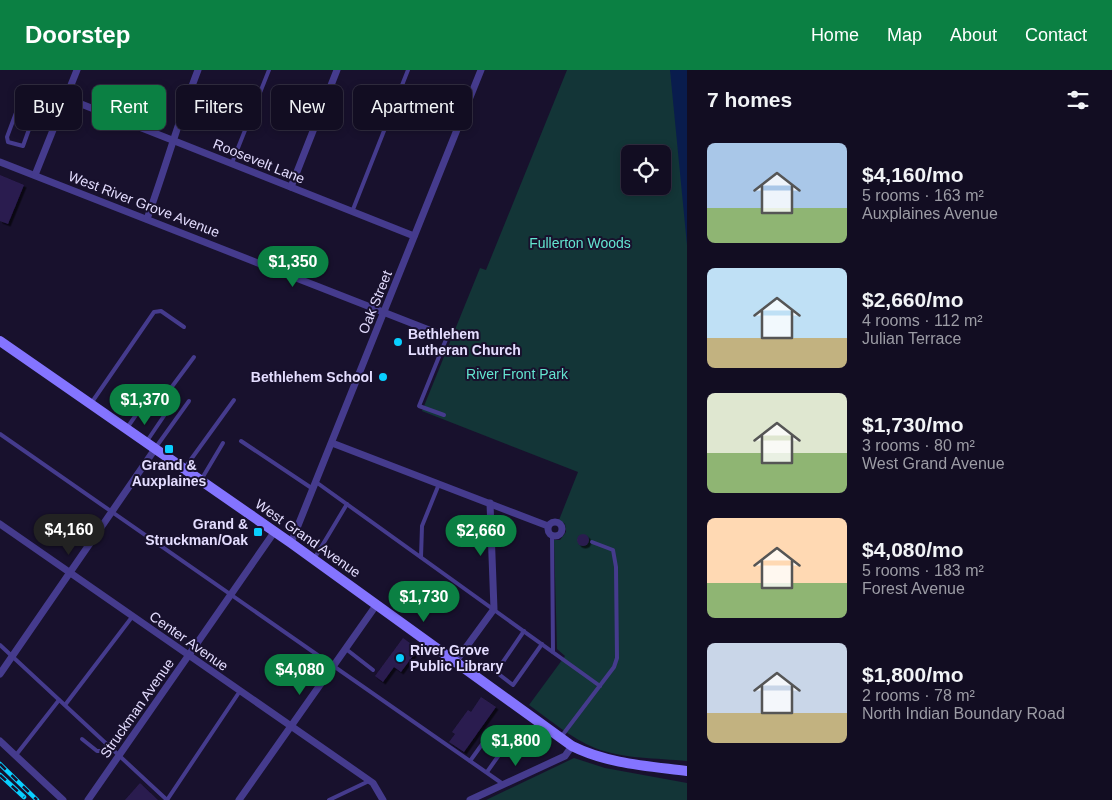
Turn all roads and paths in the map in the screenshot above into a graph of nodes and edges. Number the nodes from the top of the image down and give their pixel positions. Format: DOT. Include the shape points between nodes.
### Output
graph roads {
  1 [pos="77,70"];
  2 [pos="198,70"];
  3 [pos="269,70"];
  4 [pos="337,70"];
  5 [pos="408,70"];
  6 [pos="481,70"];
  7 [pos="71,85"];
  8 [pos="82,104"];
  9 [pos="37,107"];
  10 [pos="53,130"];
  11 [pos="174,141"];
  12 [pos="0,162"];
  13 [pos="232,164"];
  14 [pos="35,175"];
  15 [pos="291,187"];
  16 [pos="352,212"];
  17 [pos="147,219"];
  18 [pos="414,236"];
  19 [pos="384,312"];
  20 [pos="184,327"];
  21 [pos="447,337"];
  22 [pos="1,344"];
  23 [pos="194,357"];
  24 [pos="162,400"];
  25 [pos="234,400"];
  26 [pos="190,402"];
  27 [pos="91,404"];
  28 [pos="444,415"];
  29 [pos="126,429"];
  30 [pos="0,434"];
  31 [pos="242,441"];
  32 [pos="223,443"];
  33 [pos="332,443"];
  34 [pos="151,446"];
  35 [pos="184,469"];
  36 [pos="201,480"];
  37 [pos="440,484"];
  38 [pos="315,486"];
  39 [pos="490,503"];
  40 [pos="347,504"];
  41 [pos="113,511"];
  42 [pos="0,524"];
  43 [pos="548,526"];
  44 [pos="275,531"];
  45 [pos="552,536"];
  46 [pos="592,542"];
  47 [pos="292,543"];
  48 [pos="421,558"];
  49 [pos="314,559"];
  50 [pos="70,574"];
  51 [pos="231,595"];
  52 [pos="377,604"];
  53 [pos="494,609"];
  54 [pos="132,617"];
  55 [pos="524,631"];
  56 [pos="542,644"];
  57 [pos="0,645"];
  58 [pos="346,649"];
  59 [pos="553,652"];
  60 [pos="12,656"];
  61 [pos="188,656"];
  62 [pos="456,661"];
  63 [pos="334,666"];
  64 [pos="373,670"];
  65 [pos="0,674"];
  66 [pos="600,686"];
  67 [pos="240,692"];
  68 [pos="59,700"];
  69 [pos="64,705"];
  70 [pos="292,727"];
  71 [pos="560,738"];
  72 [pos="82,739"];
  73 [pos="0,741"];
  74 [pos="483,743"];
  75 [pos="107,744"];
  76 [pos="572,746"];
  77 [pos="499,755"];
  78 [pos="16,756"];
  79 [pos="119,756"];
  80 [pos="470,761"];
  81 [pos="687,771"];
  82 [pos="487,772"];
  83 [pos="369,781"];
  84 [pos="504,784"];
  85 [pos="64,800"];
  86 [pos="88,800"];
  87 [pos="167,800"];
  88 [pos="239,800"];
  89 [pos="330,800"];
  90 [pos="382,800"];
  91 [pos="470,800"];
  1 -- 7 [label="street"];
  2 -- 11 [label="street"];
  3 -- 13 [label="lane"];
  4 -- 15 [label="street"];
  5 -- 16 [label="lane"];
  6 -- 18 [label="street, Oak Street"];
  8 -- 11 [label="street, Roosevelt Lane"];
  9 -- 9 [label="lane" via="19,103 6,138 8,142 23,146"];
  10 -- 14 [label="street"];
  11 -- 13 [label="street, Roosevelt Lane"];
  11 -- 17 [label="street"];
  12 -- 14 [label="street, West River Grove Avenue"];
  13 -- 15 [label="street, Roosevelt Lane"];
  14 -- 17 [label="street, West River Grove Avenue"];
  15 -- 16 [label="street, Roosevelt Lane"];
  16 -- 18 [label="street, Roosevelt Lane"];
  17 -- 19 [label="street, West River Grove Avenue"];
  18 -- 19 [label="street, Oak Street"];
  19 -- 21 [label="street, West River Grove Avenue"];
  19 -- 33 [label="street, Oak Street"];
  20 -- 27 [label="lane" via="161,311 154,312"];
  21 -- 28 [label="lane" via="419,406"];
  22 -- 27 [label="main road, West Grand Avenue"];
  23 -- 24 [label="lane"];
  24 -- 29 [label="lane" via="153,394 149,396"];
  24 -- 34 [label="lane" via="170,406"];
  25 -- 35 [label="lane"];
  26 -- 34 [label="lane"];
  27 -- 29 [label="main road, West Grand Avenue"];
  29 -- 34 [label="main road, West Grand Avenue"];
  30 -- 41 [label="lane"];
  31 -- 38 [label="lane"];
  32 -- 36 [label="lane"];
  33 -- 37 [label="street"];
  33 -- 38 [label="street, Oak Street"];
  34 -- 35 [label="main road, West Grand Avenue"];
  34 -- 41 [label="street"];
  35 -- 36 [label="main road, West Grand Avenue"];
  36 -- 44 [label="main road, West Grand Avenue"];
  37 -- 39 [label="street"];
  37 -- 48 [label="lane" via="422,526"];
  38 -- 40 [label="lane"];
  38 -- 47 [label="street, Oak Street"];
  39 -- 43 [label="street"];
  39 -- 53 [label="street"];
  40 -- 48 [label="lane"];
  40 -- 49 [label="lane"];
  41 -- 50 [label="street"];
  41 -- 51 [label="lane"];
  42 -- 50 [label="street, Center Avenue"];
  43 -- 45 [label="street" via="547,531"];
  43 -- 45 [label="street" via="556,522 562,527 561,534"];
  44 -- 47 [label="main road, West Grand Avenue"];
  44 -- 51 [label="street, Struckman Avenue"];
  45 -- 59 [label="lane"];
  46 -- 66 [label="lane" via="613,550 616,567 617,658"];
  47 -- 49 [label="main road, West Grand Avenue"];
  48 -- 53 [label="lane"];
  49 -- 52 [label="main road, West Grand Avenue"];
  50 -- 54 [label="street, Center Avenue"];
  50 -- 60 [label="street"];
  51 -- 61 [label="street, Struckman Avenue"];
  51 -- 63 [label="lane"];
  52 -- 58 [label="street"];
  52 -- 62 [label="main road, West Grand Avenue"];
  53 -- 55 [label="lane"];
  53 -- 62 [label="street"];
  54 -- 61 [label="street, Center Avenue"];
  54 -- 69 [label="lane"];
  55 -- 56 [label="lane"];
  55 -- 56 [label="lane" via="496,672 513,684"];
  56 -- 59 [label="lane"];
  57 -- 60 [label="lane"];
  58 -- 63 [label="street"];
  58 -- 64 [label="lane"];
  59 -- 66 [label="lane"];
  60 -- 65 [label="street"];
  60 -- 68 [label="lane"];
  61 -- 67 [label="street, Center Avenue"];
  61 -- 79 [label="street, Struckman Avenue"];
  62 -- 71 [label="main road, West Grand Avenue"];
  63 -- 70 [label="street"];
  63 -- 80 [label="lane"];
  66 -- 71 [label="lane"];
  67 -- 70 [label="street, Center Avenue"];
  67 -- 87 [label="lane"];
  68 -- 69 [label="lane"];
  68 -- 78 [label="lane"];
  69 -- 75 [label="lane"];
  70 -- 83 [label="street, Center Avenue"];
  70 -- 88 [label="street"];
  71 -- 76 [label="main road, West Grand Avenue"];
  72 -- 75 [label="lane" via="97,751 102,751"];
  73 -- 78 [label="street"];
  74 -- 80 [label="lane"];
  75 -- 79 [label="lane"];
  76 -- 81 [label="main road, West Grand Avenue" via="618,762"];
  76 -- 84 [label="street" via="565,756"];
  77 -- 82 [label="lane"];
  78 -- 85 [label="street"];
  79 -- 86 [label="street, Struckman Avenue"];
  79 -- 87 [label="lane"];
  80 -- 82 [label="lane"];
  82 -- 84 [label="lane"];
  83 -- 89 [label="lane"];
  83 -- 90 [label="street, Center Avenue"];
  84 -- 91 [label="street"];
}
